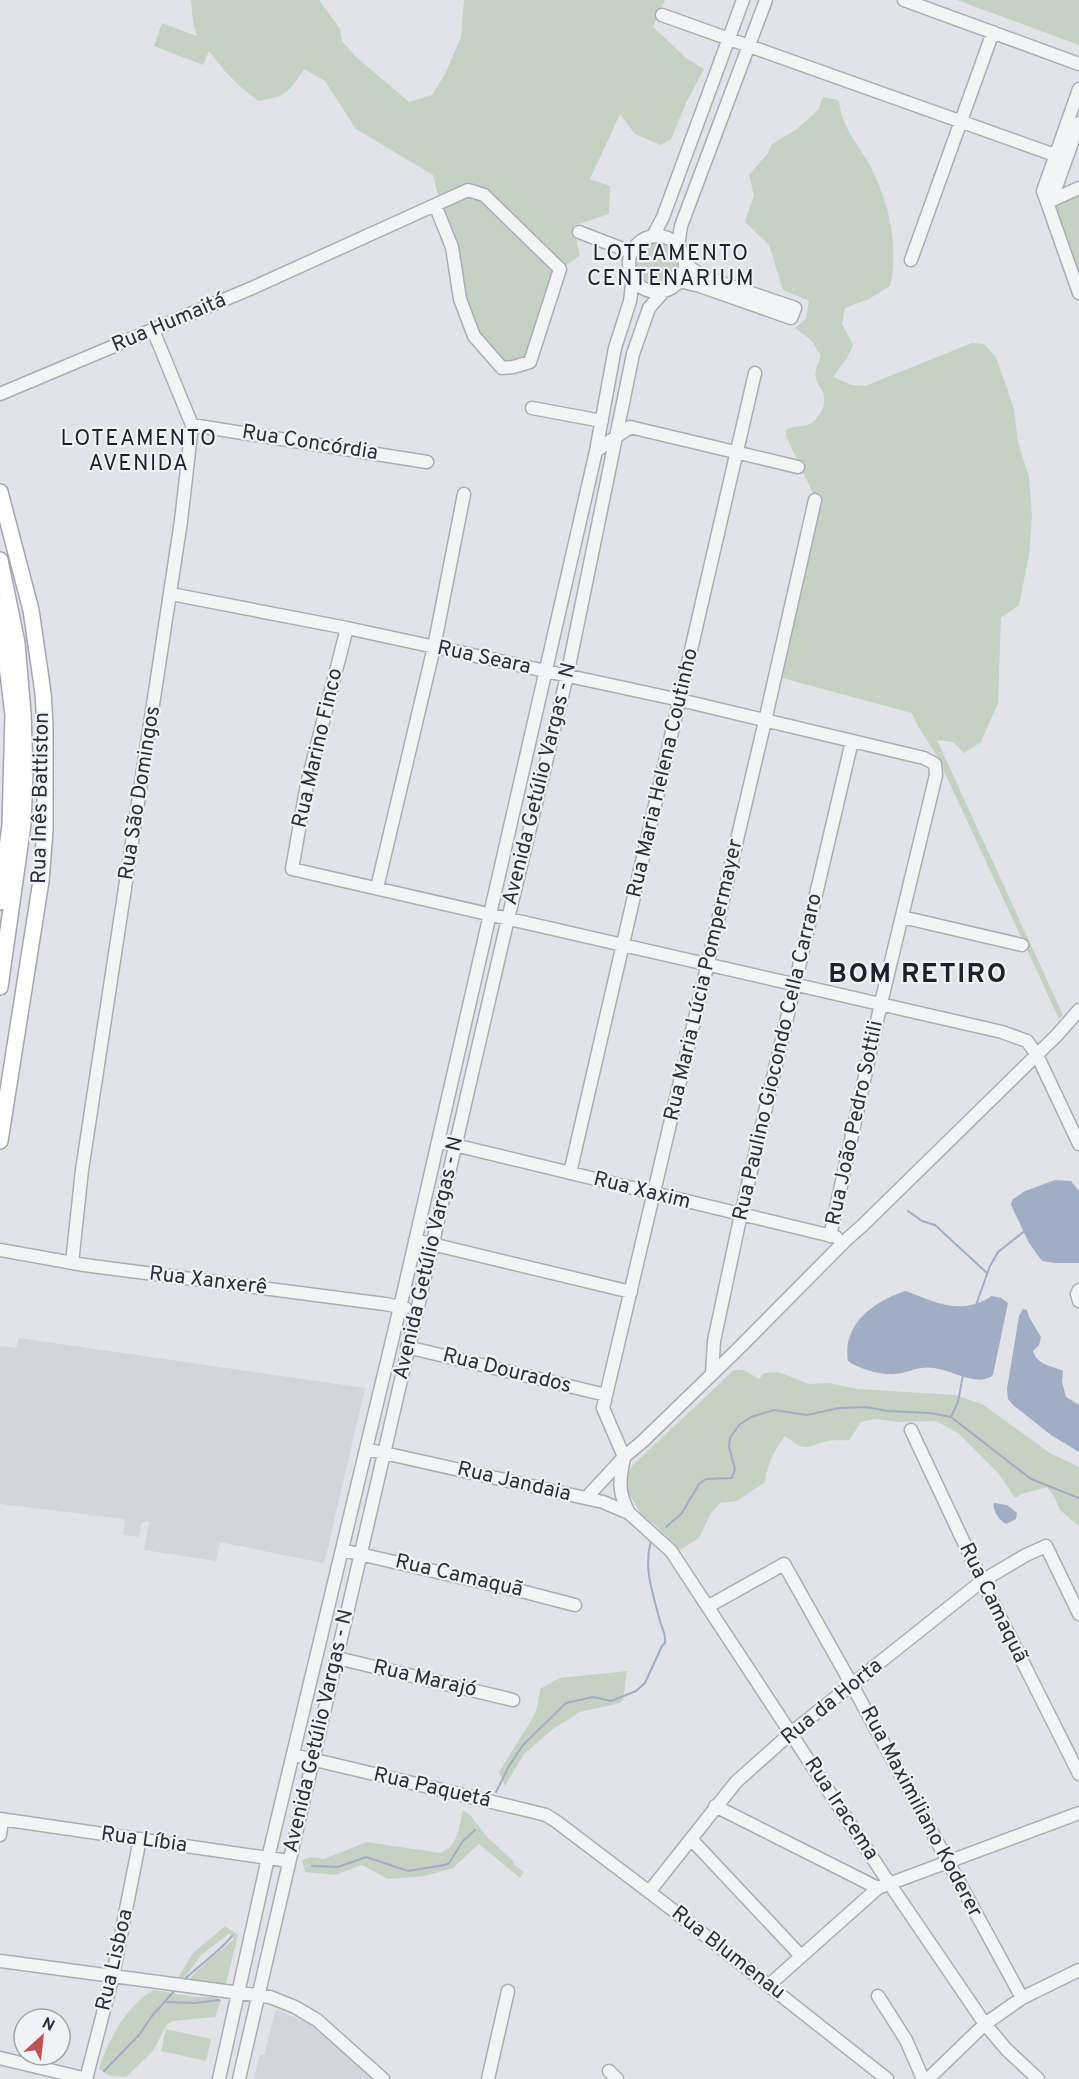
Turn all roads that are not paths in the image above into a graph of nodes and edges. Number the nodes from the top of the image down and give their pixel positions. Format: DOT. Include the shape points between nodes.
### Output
graph roads {
  1 [pos="743,0"];
  2 [pos="766,0"];
  3 [pos="904,0"];
  4 [pos="662,15"];
  5 [pos="993,32"];
  6 [pos="730,39"];
  7 [pos="748,45"];
  8 [pos="1079,64"];
  9 [pos="1079,89"];
  10 [pos="961,121"];
  11 [pos="1079,123"];
  12 [pos="1061,157"];
  13 [pos="1079,188"];
  14 [pos="1048,202"];
  15 [pos="435,205"];
  16 [pos="579,232"];
  17 [pos="653,236"];
  18 [pos="678,246"];
  19 [pos="631,252"];
  20 [pos="911,260"];
  21 [pos="685,264"];
  22 [pos="633,278"];
  23 [pos="679,281"];
  24 [pos="664,291"];
  25 [pos="1079,293"];
  26 [pos="153,330"];
  27 [pos="755,373"];
  28 [pos="0,394"];
  29 [pos="532,408"];
  30 [pos="602,421"];
  31 [pos="192,425"];
  32 [pos="618,436"];
  33 [pos="596,451"];
  34 [pos="737,452"];
  35 [pos="428,462"];
  36 [pos="798,467"];
  37 [pos="0,492"];
  38 [pos="465,494"];
  39 [pos="815,500"];
  40 [pos="0,560"];
  41 [pos="171,594"];
  42 [pos="0,607"];
  43 [pos="347,628"];
  44 [pos="434,647"];
  45 [pos="545,671"];
  46 [pos="567,676"];
  47 [pos="680,700"];
  48 [pos="765,721"];
  49 [pos="852,741"];
  50 [pos="935,764"];
  51 [pos="24,789"];
  52 [pos="43,856"];
  53 [pos="377,888"];
  54 [pos="0,902"];
  55 [pos="490,915"];
  56 [pos="902,917"];
  57 [pos="508,919"];
  58 [pos="623,945"];
  59 [pos="1022,945"];
  60 [pos="708,964"];
  61 [pos="796,985"];
  62 [pos="0,987"];
  63 [pos="881,1003"];
  64 [pos="1079,1010"];
  65 [pos="1037,1055"];
  66 [pos="0,1141"];
  67 [pos="438,1142"];
  68 [pos="1079,1144"];
  69 [pos="455,1146"];
  70 [pos="570,1173"];
  71 [pos="654,1194"];
  72 [pos="741,1215"];
  73 [pos="830,1236"];
  74 [pos="415,1240"];
  75 [pos="846,1240"];
  76 [pos="432,1244"];
  77 [pos="0,1250"];
  78 [pos="72,1263"];
  79 [pos="631,1292"];
  80 [pos="399,1306"];
  81 [pos="416,1311"];
  82 [pos="408,1347"];
  83 [pos="712,1374"];
  84 [pos="606,1395"];
  85 [pos="378,1397"];
  86 [pos="389,1429"];
  87 [pos="911,1430"];
  88 [pos="366,1449"];
  89 [pos="383,1453"];
  90 [pos="624,1456"];
  91 [pos="586,1498"];
  92 [pos="629,1513"];
  93 [pos="653,1533"];
  94 [pos="342,1550"];
  95 [pos="360,1553"];
  96 [pos="982,1581"];
  97 [pos="575,1605"];
  98 [pos="709,1606"];
  99 [pos="1079,1614"];
  100 [pos="337,1658"];
  101 [pos="852,1685"];
  102 [pos="513,1700"];
  103 [pos="791,1733"];
  104 [pos="294,1755"];
  105 [pos="312,1759"];
  106 [pos="1079,1774"];
  107 [pos="715,1806"];
  108 [pos="1079,1813"];
  109 [pos="1,1820"];
  110 [pos="568,1828"];
  111 [pos="0,1835"];
  112 [pos="140,1839"];
  113 [pos="691,1839"];
  114 [pos="268,1858"];
  115 [pos="288,1861"];
  116 [pos="948,1862"];
  117 [pos="883,1885"];
  118 [pos="649,1892"];
  119 [pos="801,1956"];
  120 [pos="0,1961"];
  121 [pos="1079,1970"];
  122 [pos="113,1975"];
  123 [pos="769,1985"];
  124 [pos="508,1991"];
  125 [pos="238,1992"];
  126 [pos="257,1996"];
  127 [pos="878,1996"];
  128 [pos="1022,1998"];
  129 [pos="985,2024"];
  130 [pos="0,2058"];
  131 [pos="1024,2074"];
  132 [pos="86,2079"];
  133 [pos="219,2079"];
  134 [pos="239,2079"];
  135 [pos="383,2079"];
  136 [pos="488,2079"];
  137 [pos="887,2079"];
  138 [pos="925,2079"];
  139 [pos="1038,2079"];
  1 -- 6 [label="street"];
  2 -- 7 [label="street"];
  3 -- 5 [label="street"];
  4 -- 6 [label="street"];
  5 -- 8 [label="street"];
  5 -- 10 [label="street"];
  6 -- 7 [label="street"];
  6 -- 17 [label="street"];
  7 -- 10 [label="street"];
  7 -- 18 [label="street" via="681,226"];
  9 -- 12 [label="street"];
  10 -- 12 [label="street"];
  10 -- 20 [label="street"];
  11 -- 12 [label="street"];
  12 -- 14 [label="street" via="1055,190"];
  13 -- 14 [label="street"];
  14 -- 25 [label="street"];
  15 -- 15 [label="street, Rua Humaitá" via="452,247 460,299 474,336 502,368 530,362 560,269 484,195 468,190"];
  15 -- 26 [label="street, Rua Humaitá"];
  16 -- 19 [label="street"];
  17 -- 18 [label="street"];
  17 -- 19 [label="street"];
  18 -- 21 [label="street"];
  19 -- 22 [label="street" via="629,270"];
  21 -- 23 [label="street"];
  21 -- 23 [label="street" via="702,276 795,308 791,318"];
  22 -- 24 [label="street" via="646,290"];
  22 -- 30 [label="street, Avenida Getúlio Vargas - N"];
  23 -- 24 [label="street"];
  24 -- 32 [label="street, Avenida Getúlio Vargas - N" via="649,308 633,354"];
  26 -- 28 [label="street, Rua Humaitá"];
  26 -- 31 [label="street, Rua São Domingos"];
  27 -- 34 [label="street, Rua Maria Helena Coutinho"];
  29 -- 30 [label="street"];
  30 -- 33 [label="street, Avenida Getúlio Vargas - N"];
  31 -- 35 [label="street, Rua Concórdia"];
  31 -- 41 [label="street, Rua São Domingos"];
  32 -- 33 [label="street"];
  32 -- 34 [label="street" via="630,427"];
  32 -- 46 [label="street, Avenida Getúlio Vargas - N"];
  33 -- 45 [label="street, Avenida Getúlio Vargas - N"];
  34 -- 36 [label="street"];
  34 -- 47 [label="street, Rua Maria Helena Coutinho"];
  37 -- 52 [label="main road, Rua Inês Battiston" via="31,610 43,693"];
  38 -- 44 [label="street"];
  39 -- 48 [label="street, Rua Maria Lúcia Pompermayer"];
  40 -- 51 [label="main road" via="17,643 24,713"];
  41 -- 43 [label="street, Rua Seara"];
  41 -- 78 [label="street, Rua São Domingos" via="82,1170"];
  42 -- 54 [label="main road" via="13,715 10,825"];
  43 -- 44 [label="street, Rua Seara"];
  43 -- 53 [label="street, Rua Marino Finco" via="307,784 292,869"];
  44 -- 45 [label="street, Rua Seara"];
  44 -- 53 [label="street"];
  45 -- 46 [label="street, Rua Seara"];
  45 -- 55 [label="street, Avenida Getúlio Vargas - N"];
  46 -- 47 [label="street, Rua Seara"];
  46 -- 57 [label="street, Avenida Getúlio Vargas - N"];
  47 -- 48 [label="street, Rua Seara"];
  47 -- 58 [label="street, Rua Maria Helena Coutinho"];
  48 -- 49 [label="street, Rua Seara"];
  48 -- 60 [label="street, Rua Maria Lúcia Pompermayer"];
  49 -- 50 [label="street, Rua Seara"];
  49 -- 61 [label="street, Rua Paulino Giocondo Cella Carraro"];
  50 -- 56 [label="street, Rua João Pedro Sottili" via="936,775"];
  51 -- 52 [label="main road"];
  51 -- 62 [label="main road" via="23,824"];
  52 -- 66 [label="main road, Rua Inês Battiston"];
  53 -- 55 [label="street"];
  55 -- 57 [label="street"];
  55 -- 67 [label="street, Avenida Getúlio Vargas - N"];
  56 -- 59 [label="street"];
  56 -- 63 [label="street, Rua João Pedro Sottili"];
  57 -- 58 [label="street"];
  57 -- 69 [label="street, Avenida Getúlio Vargas - N"];
  58 -- 60 [label="street"];
  58 -- 70 [label="street, Rua Maria Helena Coutinho"];
  60 -- 61 [label="street"];
  60 -- 71 [label="street, Rua Maria Lúcia Pompermayer"];
  61 -- 63 [label="street"];
  61 -- 72 [label="street, Rua Paulino Giocondo Cella Carraro"];
  63 -- 65 [label="street" via="1002,1032 1027,1041"];
  63 -- 73 [label="street, Rua João Pedro Sottili"];
  64 -- 65 [label="street"];
  65 -- 68 [label="street"];
  65 -- 75 [label="street"];
  67 -- 69 [label="street, Rua Xaxim"];
  67 -- 74 [label="street, Avenida Getúlio Vargas - N"];
  69 -- 70 [label="street, Rua Xaxim"];
  69 -- 76 [label="street, Avenida Getúlio Vargas - N"];
  70 -- 71 [label="street, Rua Xaxim"];
  71 -- 72 [label="street, Rua Xaxim"];
  71 -- 79 [label="street, Rua Maria Lúcia Pompermayer"];
  72 -- 73 [label="street, Rua Xaxim"];
  72 -- 83 [label="street, Rua Paulino Giocondo Cella Carraro" via="714,1341"];
  73 -- 75 [label="street, Rua Xaxim"];
  74 -- 76 [label="street"];
  74 -- 80 [label="street, Avenida Getúlio Vargas - N"];
  75 -- 83 [label="street"];
  76 -- 79 [label="street"];
  76 -- 81 [label="street, Avenida Getúlio Vargas - N"];
  77 -- 78 [label="street, Rua Xanxerê"];
  78 -- 80 [label="street, Rua Xanxerê"];
  79 -- 84 [label="street, Rua Maria Lúcia Pompermayer"];
  80 -- 81 [label="street, Rua Xanxerê"];
  80 -- 85 [label="street, Avenida Getúlio Vargas - N"];
  81 -- 82 [label="street, Avenida Getúlio Vargas - N"];
  82 -- 84 [label="street, Rua Dourados"];
  82 -- 86 [label="street, Avenida Getúlio Vargas - N"];
  83 -- 90 [label="street"];
  84 -- 90 [label="street, Rua Maria Lúcia Pompermayer" via="603,1408"];
  85 -- 86 [label="street" via="388,1405"];
  85 -- 88 [label="street, Avenida Getúlio Vargas - N"];
  86 -- 89 [label="street, Avenida Getúlio Vargas - N"];
  87 -- 96 [label="street, Rua Camaquã"];
  88 -- 89 [label="street, Rua Jandaia"];
  88 -- 94 [label="street, Avenida Getúlio Vargas - N"];
  89 -- 91 [label="street, Rua Jandaia"];
  89 -- 95 [label="street, Avenida Getúlio Vargas - N"];
  90 -- 91 [label="street"];
  90 -- 92 [label="street" via="619,1478 621,1496"];
  91 -- 92 [label="street, Rua Jandaia"];
  92 -- 93 [label="street, Rua Jandaia"];
  93 -- 98 [label="street, Rua Iracema" via="671,1551"];
  94 -- 95 [label="street, Rua Camaquã"];
  94 -- 104 [label="street, Avenida Getúlio Vargas - N"];
  95 -- 97 [label="street, Rua Camaquã"];
  95 -- 100 [label="street, Avenida Getúlio Vargas - N"];
  96 -- 99 [label="street, Rua da Horta" via="1046,1546"];
  96 -- 101 [label="street, Rua da Horta"];
  96 -- 106 [label="street, Rua Camaquã"];
  98 -- 101 [label="street, Rua Maximiliano Koderer" via="784,1564"];
  98 -- 103 [label="street, Rua Iracema"];
  100 -- 102 [label="street, Rua Marajó"];
  100 -- 105 [label="street, Avenida Getúlio Vargas - N"];
  101 -- 103 [label="street, Rua da Horta"];
  101 -- 116 [label="street, Rua Maximiliano Koderer"];
  103 -- 107 [label="street, Rua da Horta"];
  103 -- 117 [label="street, Rua Iracema"];
  104 -- 105 [label="street, Rua Paquetá"];
  104 -- 114 [label="street, Avenida Getúlio Vargas - N"];
  105 -- 110 [label="street, Rua Paquetá" via="546,1815"];
  105 -- 115 [label="street, Avenida Getúlio Vargas - N"];
  107 -- 113 [label="street, Rua da Horta"];
  107 -- 117 [label="street"];
  108 -- 116 [label="street"];
  109 -- 111 [label="street"];
  109 -- 112 [label="street, Rua Líbia"];
  110 -- 118 [label="street, Rua Blumenau"];
  112 -- 114 [label="street, Rua Líbia"];
  112 -- 122 [label="street, Rua Lisboa"];
  113 -- 118 [label="street, Rua da Horta"];
  113 -- 119 [label="street"];
  114 -- 115 [label="street, Rua Líbia"];
  114 -- 125 [label="street, Avenida Getúlio Vargas - N"];
  115 -- 126 [label="street, Avenida Getúlio Vargas - N"];
  116 -- 117 [label="street"];
  116 -- 128 [label="street, Rua Maximiliano Koderer"];
  117 -- 119 [label="street"];
  117 -- 129 [label="street, Rua Iracema"];
  118 -- 123 [label="street, Rua Blumenau"];
  119 -- 123 [label="street"];
  120 -- 122 [label="street"];
  121 -- 128 [label="street"];
  122 -- 125 [label="street"];
  122 -- 132 [label="street, Rua Lisboa"];
  123 -- 137 [label="street, Rua Blumenau"];
  124 -- 136 [label="street"];
  125 -- 126 [label="street"];
  125 -- 133 [label="street, Avenida Getúlio Vargas - N"];
  126 -- 134 [label="street, Avenida Getúlio Vargas - N"];
  126 -- 135 [label="street" via="295,2007 317,2020"];
  127 -- 138 [label="street"];
  128 -- 129 [label="street"];
  129 -- 131 [label="street, Rua Iracema"];
  129 -- 138 [label="street"];
  130 -- 132 [label="street"];
  131 -- 139 [label="street, Rua Iracema"];
}
